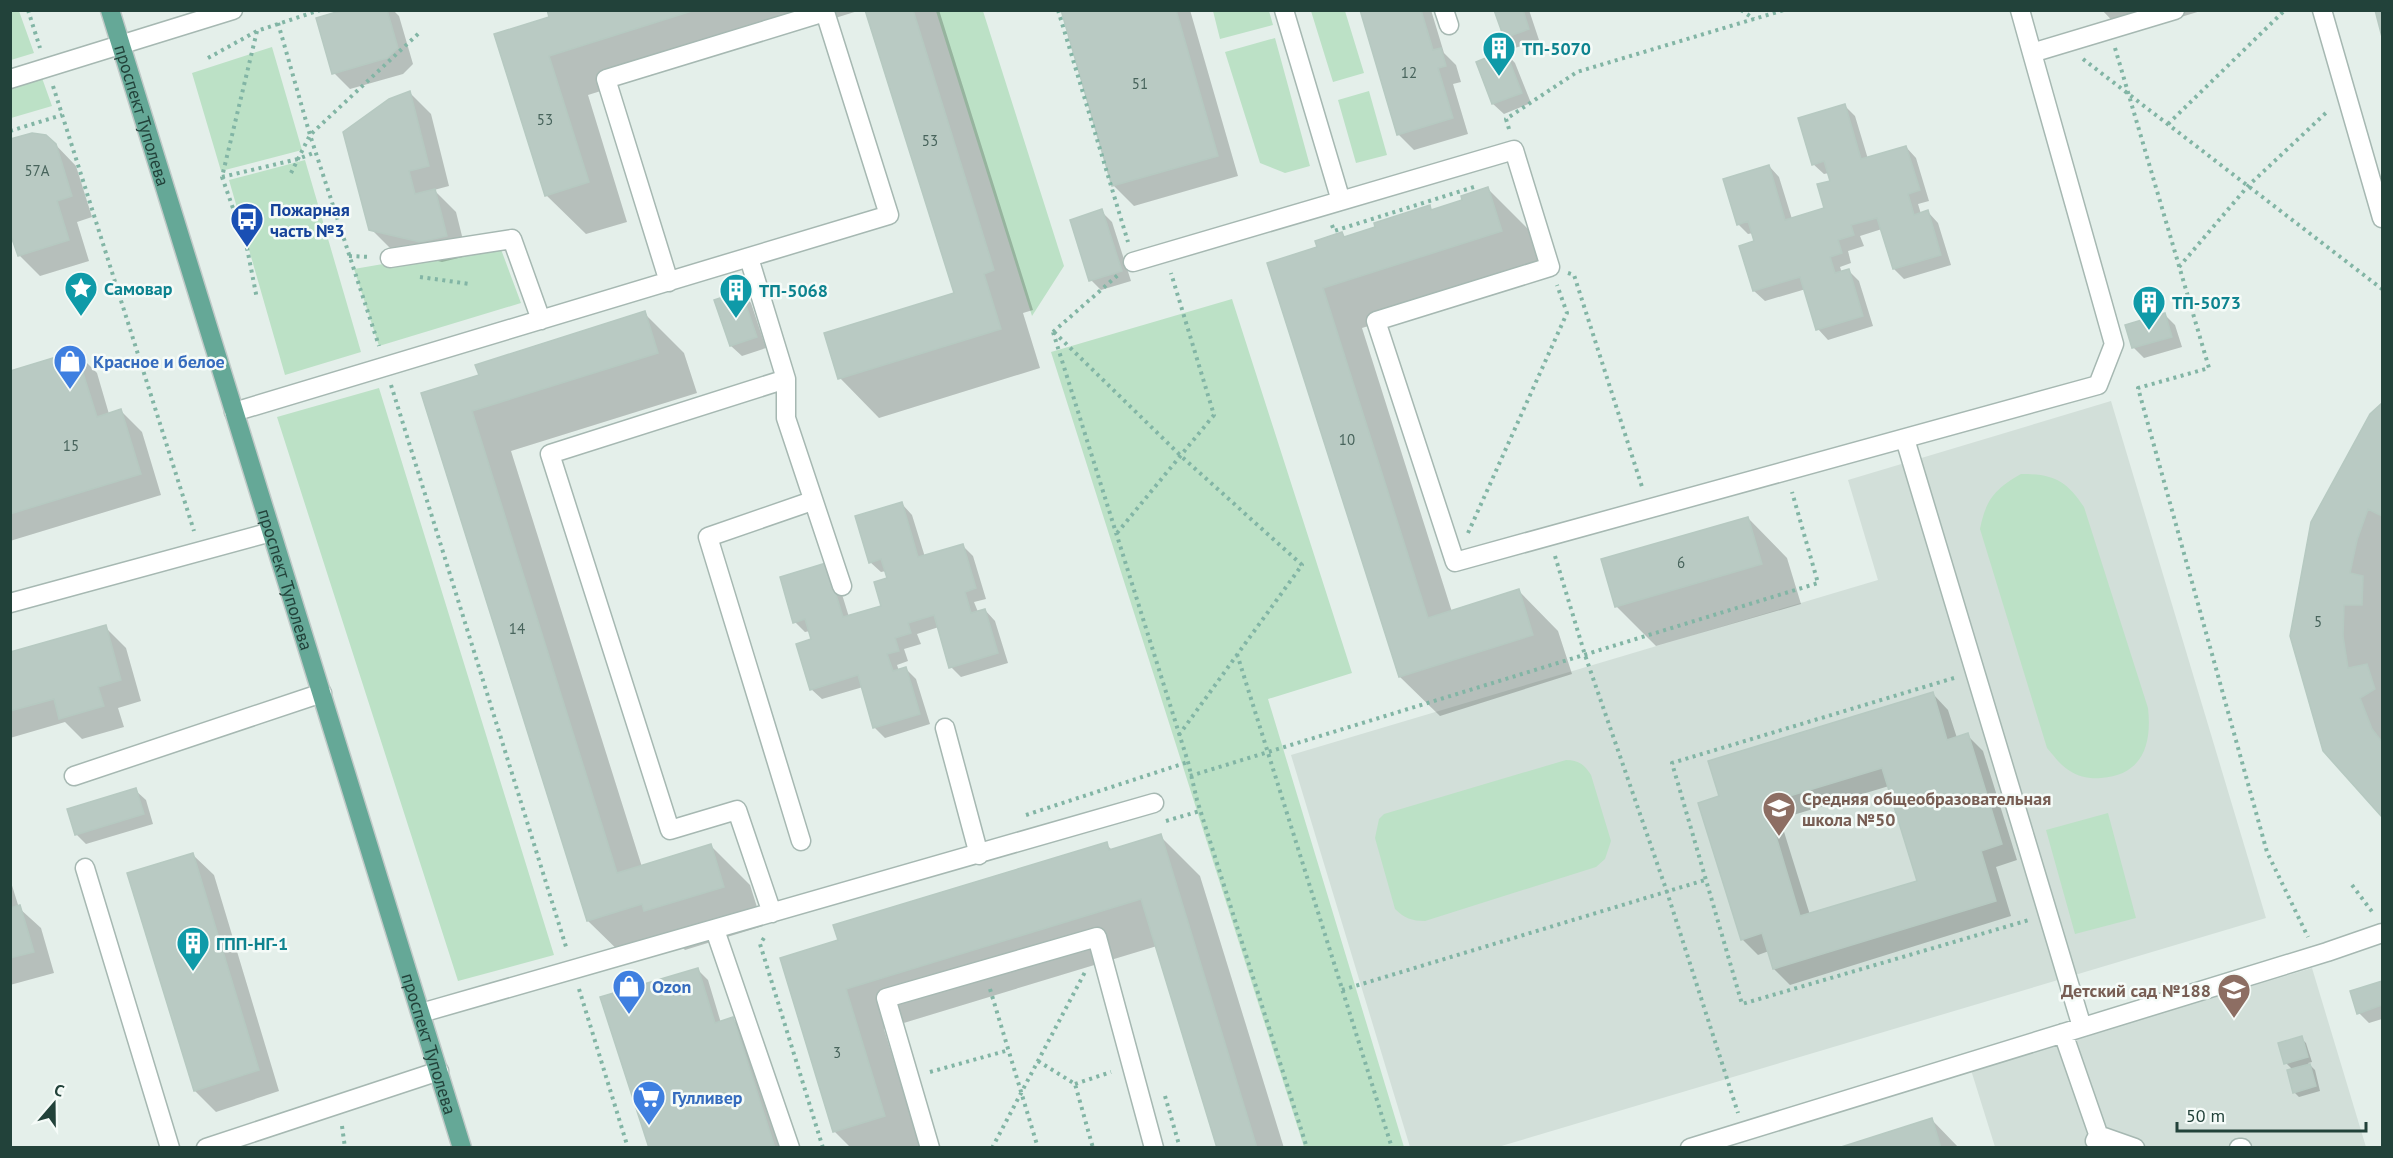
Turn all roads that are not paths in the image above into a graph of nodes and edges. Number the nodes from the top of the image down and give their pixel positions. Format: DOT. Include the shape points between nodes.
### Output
graph roads {
  1 [pos="110,10"];
  2 [pos="233,10"];
  3 [pos="1284,10"];
  4 [pos="2020,10"];
  5 [pos="2175,10"];
  6 [pos="2322,10"];
  7 [pos="120,45"];
  8 [pos="2032,53"];
  9 [pos="10,79"];
  10 [pos="1341,201"];
  11 [pos="2382,218"];
  12 [pos="390,258"];
  13 [pos="749,258"];
  14 [pos="1134,262"];
  15 [pos="669,282"];
  16 [pos="541,320"];
  17 [pos="786,379"];
  18 [pos="234,412"];
  19 [pos="1905,439"];
  20 [pos="812,501"];
  21 [pos="272,531"];
  22 [pos="842,585"];
  23 [pos="10,603"];
  24 [pos="322,693"];
  25 [pos="945,728"];
  26 [pos="74,776"];
  27 [pos="1154,803"];
  28 [pos="801,841"];
  29 [pos="979,855"];
  30 [pos="84,868"];
  31 [pos="772,913"];
  32 [pos="2379,925"];
  33 [pos="715,930"];
  34 [pos="421,1013"];
  35 [pos="2082,1027"];
  36 [pos="2063,1033"];
  37 [pos="439,1071"];
  38 [pos="1734,1138"];
  39 [pos="2097,1143"];
  40 [pos="170,1148"];
  41 [pos="206,1148"];
  42 [pos="462,1148"];
  43 [pos="790,1148"];
  44 [pos="930,1148"];
  45 [pos="1154,1148"];
  46 [pos="1690,1148"];
  47 [pos="2135,1148"];
  1 -- 7 [label="main road, проспект Туполева"];
  2 -- 7 [label="lane"];
  3 -- 10 [label="lane"];
  4 -- 8 [label="lane"];
  5 -- 8 [label="lane"];
  6 -- 11 [label="lane"];
  7 -- 9 [label="lane"];
  7 -- 18 [label="main road, проспект Туполева"];
  8 -- 19 [label="lane" via="2114,344 2098,385"];
  10 -- 14 [label="lane"];
  10 -- 19 [label="lane" via="1514,150 1550,267 1376,321 1455,562"];
  12 -- 16 [label="lane" via="512,239"];
  13 -- 15 [label="lane"];
  13 -- 15 [label="lane" via="889,215 825,12 606,80"];
  13 -- 17 [label="lane"];
  15 -- 16 [label="lane"];
  16 -- 18 [label="lane"];
  17 -- 20 [label="lane" via="786,418"];
  17 -- 31 [label="lane" via="550,454 670,830 737,810"];
  18 -- 21 [label="main road, проспект Туполева"];
  19 -- 35 [label="lane"];
  20 -- 22 [label="lane"];
  20 -- 28 [label="lane" via="708,537"];
  21 -- 23 [label="lane"];
  21 -- 24 [label="main road, проспект Туполева"];
  24 -- 26 [label="lane"];
  24 -- 34 [label="main road, проспект Туполева"];
  25 -- 29 [label="lane"];
  27 -- 29 [label="lane"];
  29 -- 31 [label="lane"];
  30 -- 40 [label="lane"];
  31 -- 33 [label="lane"];
  32 -- 35 [label="lane" via="2327,952"];
  33 -- 34 [label="lane"];
  33 -- 43 [label="lane"];
  34 -- 37 [label="main road, проспект Туполева"];
  35 -- 36 [label="lane"];
  36 -- 38 [label="lane"];
  36 -- 39 [label="lane"];
  37 -- 41 [label="lane"];
  37 -- 42 [label="main road, проспект Туполева"];
  38 -- 46 [label="lane"];
  39 -- 47 [label="lane"];
  44 -- 45 [label="lane" via="886,998 1097,937"];
}
